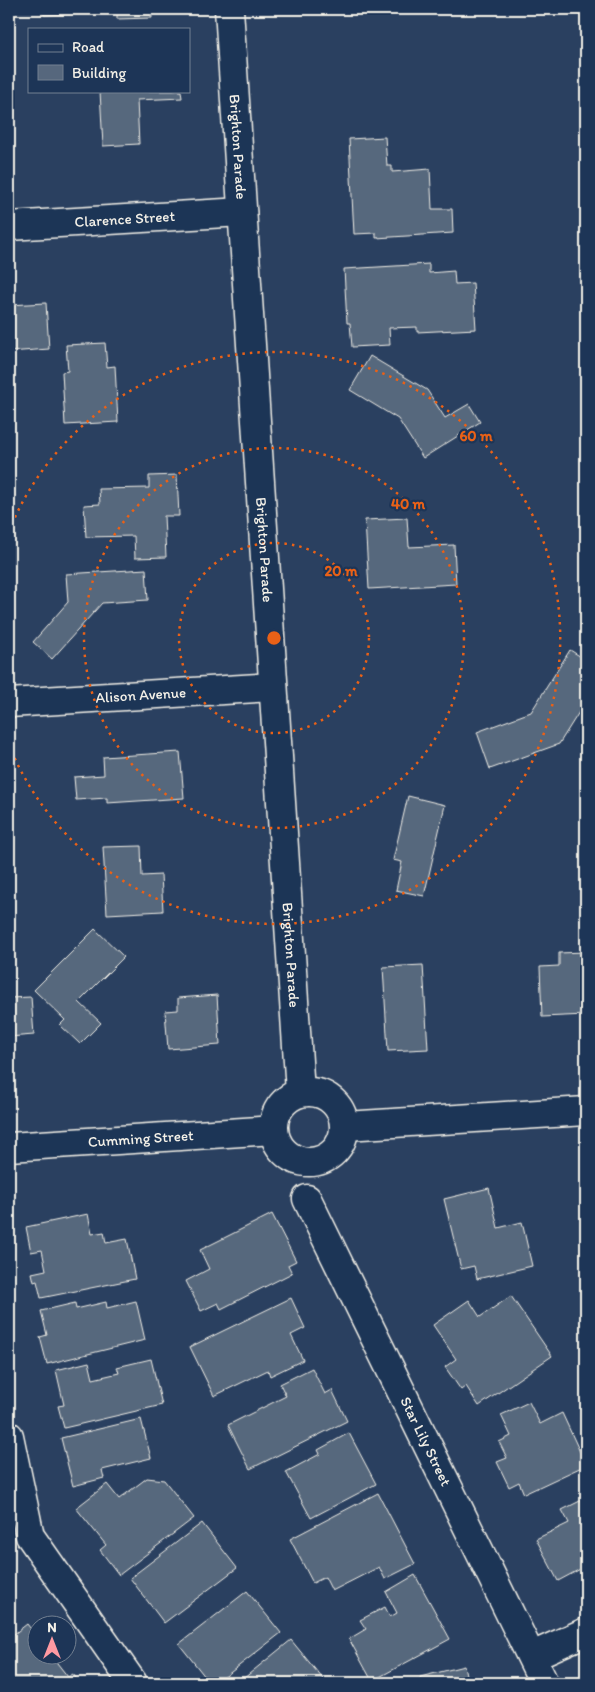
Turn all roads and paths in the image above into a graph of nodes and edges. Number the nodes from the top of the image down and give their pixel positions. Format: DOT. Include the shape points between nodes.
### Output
graph roads {
  1 [pos="229,9"];
  2 [pos="242,212"];
  3 [pos="9,226"];
  4 [pos="274,687"];
  5 [pos="9,703"];
  6 [pos="300,1092"];
  7 [pos="586,1111"];
  8 [pos="345,1126"];
  9 [pos="274,1130"];
  10 [pos="9,1147"];
  11 [pos="306,1199"];
  12 [pos="9,1436"];
  13 [pos="586,1632"];
  14 [pos="532,1656"];
  15 [pos="133,1683"];
  16 [pos="544,1683"];
  1 -- 2 [label="street, Brighton Parade"];
  2 -- 3 [label="street, Clarence Street"];
  2 -- 4 [label="street, Brighton Parade"];
  4 -- 5 [label="street, Alison Avenue"];
  4 -- 6 [label="street, Brighton Parade"];
  6 -- 8 [label="street" via="316,1092 331,1098 343,1115"];
  6 -- 9 [label="street" via="283,1102 274,1120"];
  7 -- 8 [label="street"];
  8 -- 9 [label="street" via="340,1145 333,1153 315,1162 303,1162 284,1151"];
  9 -- 10 [label="street, Cumming Street"];
  11 -- 14 [label="street, Star Lily Street"];
  12 -- 15 [label="street" via="30,1536"];
  13 -- 14 [label="street"];
  14 -- 16 [label="street, Star Lily Street"];
}
